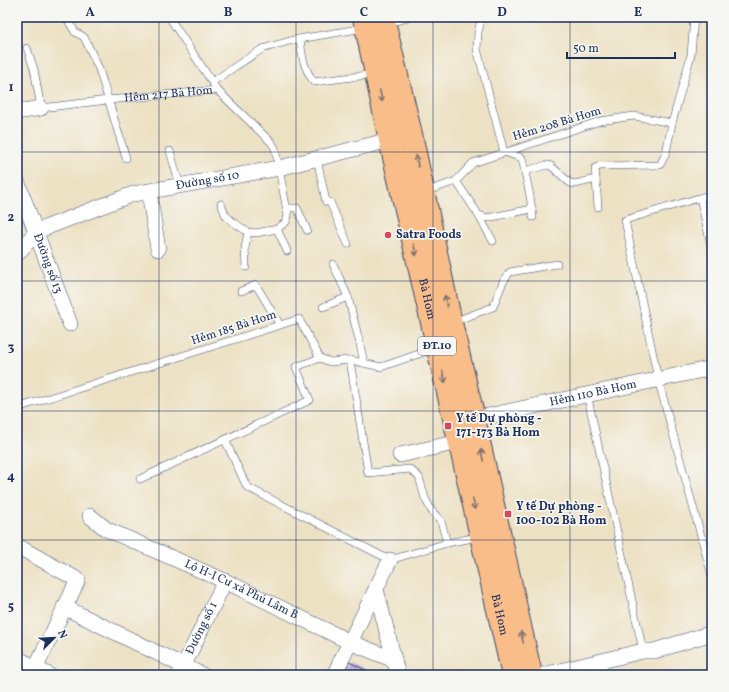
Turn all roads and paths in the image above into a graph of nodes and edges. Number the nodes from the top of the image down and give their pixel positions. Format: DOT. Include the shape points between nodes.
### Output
graph roads {
  1 [pos="66,17"];
  2 [pos="169,17"];
  3 [pos="411,17"];
  4 [pos="482,17"];
  5 [pos="694,17"];
  6 [pos="374,21"];
  7 [pos="300,39"];
  8 [pos="27,48"];
  9 [pos="376,74"];
  10 [pos="212,82"];
  11 [pos="217,90"];
  12 [pos="108,100"];
  13 [pos="41,108"];
  14 [pos="17,112"];
  15 [pos="672,123"];
  16 [pos="411,134"];
  17 [pos="390,140"];
  18 [pos="170,151"];
  19 [pos="504,152"];
  20 [pos="126,158"];
  21 [pos="317,158"];
  22 [pos="279,168"];
  23 [pos="525,171"];
  24 [pos="596,179"];
  25 [pos="17,181"];
  26 [pos="456,181"];
  27 [pos="180,186"];
  28 [pos="149,192"];
  29 [pos="423,193"];
  30 [pos="712,194"];
  31 [pos="700,198"];
  32 [pos="221,204"];
  33 [pos="598,207"];
  34 [pos="287,208"];
  35 [pos="532,209"];
  36 [pos="479,215"];
  37 [pos="533,217"];
  38 [pos="277,229"];
  39 [pos="307,230"];
  40 [pos="37,232"];
  41 [pos="248,232"];
  42 [pos="493,241"];
  43 [pos="348,244"];
  44 [pos="158,249"];
  45 [pos="712,249"];
  46 [pos="287,251"];
  47 [pos="17,254"];
  48 [pos="333,264"];
  49 [pos="557,264"];
  50 [pos="246,267"];
  51 [pos="241,291"];
  52 [pos="348,297"];
  53 [pos="323,307"];
  54 [pos="451,322"];
  55 [pos="70,324"];
  56 [pos="280,324"];
  57 [pos="438,348"];
  58 [pos="320,358"];
  59 [pos="350,360"];
  60 [pos="364,363"];
  61 [pos="712,368"];
  62 [pos="658,379"];
  63 [pos="587,394"];
  64 [pos="17,408"];
  65 [pos="474,418"];
  66 [pos="225,440"];
  67 [pos="459,442"];
  68 [pos="400,455"];
  69 [pos="140,479"];
  70 [pos="90,516"];
  71 [pos="481,536"];
  72 [pos="447,543"];
  73 [pos="17,546"];
  74 [pos="390,560"];
  75 [pos="712,576"];
  76 [pos="225,581"];
  77 [pos="376,589"];
  78 [pos="64,607"];
  79 [pos="712,633"];
  80 [pos="350,642"];
  81 [pos="643,651"];
  82 [pos="17,658"];
  83 [pos="394,660"];
  84 [pos="181,670"];
  85 [pos="39,673"];
  86 [pos="202,675"];
  87 [pos="334,675"];
  88 [pos="398,675"];
  89 [pos="513,675"];
  90 [pos="531,675"];
  91 [pos="543,675"];
  1 -- 12 [label="lane" via="75,32 84,37 99,69"];
  2 -- 10 [label="lane"];
  3 -- 6 [label="lane, Hẻm 217 Bà Hom"];
  4 -- 19 [label="lane" via="477,48"];
  5 -- 15 [label="lane" via="691,55"];
  6 -- 7 [label="lane, Hẻm 217 Bà Hom"];
  6 -- 9 [label="main road, Bà Hom / ĐT.10"];
  6 -- 16 [label="main road, Bà Hom / ĐT.10"];
  7 -- 9 [label="lane" via="303,62 314,82"];
  7 -- 10 [label="lane, Hẻm 217 Bà Hom" via="262,49"];
  8 -- 13 [label="lane" via="34,69"];
  9 -- 17 [label="main road, Bà Hom / ĐT.10, one-way"];
  10 -- 11 [label="lane, Hẻm 217 Bà Hom"];
  11 -- 12 [label="lane, Hẻm 217 Bà Hom"];
  11 -- 22 [label="lane" via="271,142 275,148"];
  12 -- 13 [label="lane, Hẻm 217 Bà Hom"];
  12 -- 20 [label="lane"];
  13 -- 14 [label="street, Hẻm 217 Bà Hom"];
  15 -- 19 [label="lane, Hẻm 208 Bà Hom" via="634,116 600,121"];
  15 -- 24 [label="lane" via="666,153 660,165 600,166 595,168"];
  16 -- 17 [label="street, Đường số 10"];
  29 -- 16 [label="main road, Bà Hom / ĐT.10, one-way"];
  17 -- 21 [label="street, Đường số 10"];
  17 -- 57 [label="main road, Bà Hom / ĐT.10, one-way"];
  18 -- 27 [label="lane"];
  19 -- 23 [label="lane" via="522,158"];
  19 -- 26 [label="lane, Hẻm 208 Bà Hom" via="473,162"];
  21 -- 22 [label="street, Đường số 10"];
  21 -- 43 [label="lane" via="326,202 330,202"];
  22 -- 27 [label="street, Đường số 10"];
  22 -- 34 [label="lane"];
  23 -- 24 [label="lane" via="547,165 552,166 570,183"];
  23 -- 35 [label="lane"];
  24 -- 33 [label="lane"];
  25 -- 40 [label="street, Đường số 13"];
  26 -- 29 [label="lane, Hẻm 208 Bà Hom"];
  26 -- 36 [label="lane"];
  27 -- 28 [label="street, Đường số 10"];
  28 -- 40 [label="street, Đường số 10" via="133,194"];
  28 -- 44 [label="street"];
  54 -- 29 [label="main road, Bà Hom / ĐT.10, one-way"];
  30 -- 31 [label="lane"];
  31 -- 45 [label="lane"];
  31 -- 62 [label="lane" via="626,220"];
  32 -- 41 [label="lane" via="226,216"];
  34 -- 38 [label="lane" via="286,222"];
  34 -- 39 [label="lane" via="297,208"];
  35 -- 36 [label="lane" via="487,218"];
  35 -- 37 [label="lane"];
  36 -- 42 [label="lane"];
  38 -- 41 [label="lane"];
  38 -- 46 [label="lane"];
  40 -- 47 [label="street, Đường số 10"];
  40 -- 55 [label="street, Đường số 13"];
  41 -- 50 [label="lane" via="245,248"];
  48 -- 52 [label="lane"];
  49 -- 54 [label="lane" via="510,272 492,307"];
  51 -- 56 [label="lane" via="256,285"];
  52 -- 53 [label="lane"];
  52 -- 60 [label="lane"];
  54 -- 65 [label="main road, Bà Hom / ĐT.10"];
  56 -- 58 [label="lane, Hẻm 185 Bà Hom" via="299,318"];
  56 -- 64 [label="lane, Hẻm 185 Bà Hom"];
  57 -- 60 [label="lane" via="381,367"];
  57 -- 67 [label="main road, Bà Hom / ĐT.10, one-way"];
  58 -- 59 [label="lane" via="330,362"];
  58 -- 66 [label="lane" via="296,367 310,400"];
  59 -- 60 [label="lane"];
  59 -- 72 [label="lane" via="368,473 410,469 419,477 431,510 441,520"];
  61 -- 62 [label="street, Hẻm 110 Bà Hom"];
  62 -- 63 [label="street, Hẻm 110 Bà Hom"];
  62 -- 75 [label="lane"];
  63 -- 65 [label="street, Hẻm 110 Bà Hom"];
  63 -- 81 [label="lane"];
  90 -- 65 [label="main road, Bà Hom / ĐT.10, one-way"];
  66 -- 69 [label="lane"];
  66 -- 74 [label="lane" via="247,488"];
  67 -- 68 [label="street"];
  67 -- 71 [label="main road, Bà Hom / ĐT.10, one-way"];
  70 -- 76 [label="street, Lô H-I Cư xá Phú Lâm B" via="106,529"];
  71 -- 72 [label="lane"];
  71 -- 89 [label="main road, Bà Hom / ĐT.10"];
  72 -- 74 [label="lane"];
  73 -- 78 [label="street" via="78,580"];
  74 -- 77 [label="street"];
  76 -- 80 [label="street, Lô H-I Cư xá Phú Lâm B"];
  76 -- 84 [label="street, Đường số 1"];
  77 -- 80 [label="street"];
  77 -- 83 [label="street"];
  78 -- 84 [label="street"];
  78 -- 85 [label="street"];
  79 -- 81 [label="street" via="654,651"];
  80 -- 83 [label="street, Lô H-I Cư xá Phú Lâm B"];
  80 -- 87 [label="street"];
  81 -- 91 [label="street"];
  82 -- 85 [label="street"];
  83 -- 88 [label="street"];
  84 -- 86 [label="street"];
}
